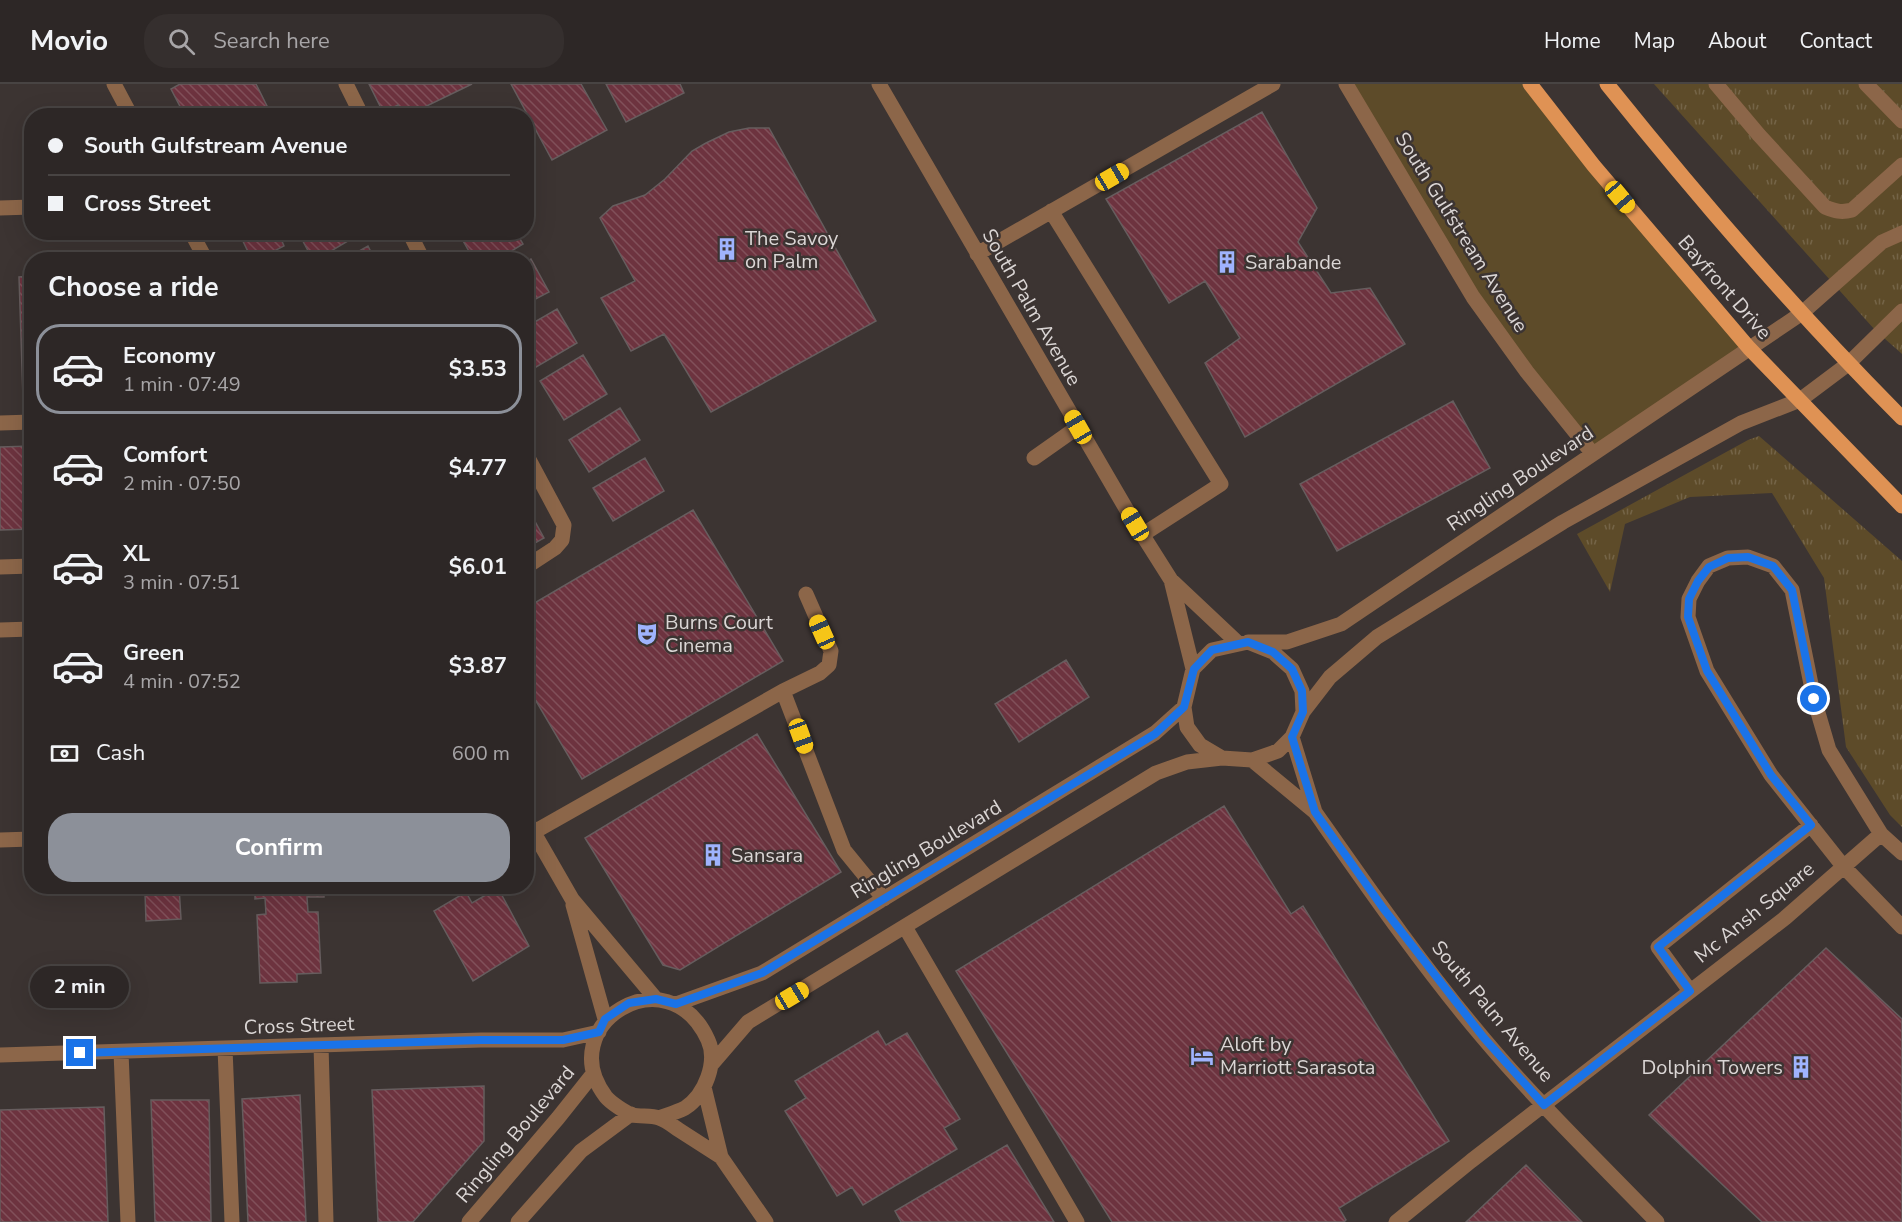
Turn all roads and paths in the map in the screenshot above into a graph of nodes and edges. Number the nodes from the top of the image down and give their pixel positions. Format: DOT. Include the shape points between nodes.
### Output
graph roads {
  1 [pos="114,84"];
  2 [pos="346,84"];
  3 [pos="1274,84"];
  4 [pos="1347,84"];
  5 [pos="1530,84"];
  6 [pos="1607,84"];
  7 [pos="1716,84"];
  8 [pos="1866,84"];
  9 [pos="884,86"];
  10 [pos="127,108"];
  11 [pos="358,108"];
  12 [pos="1902,121"];
  13 [pos="1902,165"];
  14 [pos="24,207"];
  15 [pos="0,208"];
  16 [pos="1051,212"];
  17 [pos="1902,233"];
  18 [pos="978,254"];
  19 [pos="1902,310"];
  20 [pos="1802,313"];
  21 [pos="1749,348"];
  22 [pos="1848,364"];
  23 [pos="1800,400"];
  24 [pos="1902,418"];
  25 [pos="24,422"];
  26 [pos="0,423"];
  27 [pos="1078,427"];
  28 [pos="1593,453"];
  29 [pos="1034,458"];
  30 [pos="534,469"];
  31 [pos="1902,507"];
  32 [pos="1142,535"];
  33 [pos="534,562"];
  34 [pos="24,566"];
  35 [pos="0,567"];
  36 [pos="1171,580"];
  37 [pos="806,594"];
  38 [pos="24,629"];
  39 [pos="0,630"];
  40 [pos="1243,643"];
  41 [pos="1194,669"];
  42 [pos="783,691"];
  43 [pos="1184,707"];
  44 [pos="1303,712"];
  45 [pos="1292,737"];
  46 [pos="1222,758"];
  47 [pos="1252,760"];
  48 [pos="1315,812"];
  49 [pos="534,824"];
  50 [pos="1811,825"];
  51 [pos="534,833"];
  52 [pos="1881,834"];
  53 [pos="24,839"];
  54 [pos="0,840"];
  55 [pos="1902,853"];
  56 [pos="1843,866"];
  57 [pos="572,899"];
  58 [pos="884,899"];
  59 [pos="905,927"];
  60 [pos="1902,927"];
  61 [pos="1690,991"];
  62 [pos="656,999"];
  63 [pos="676,1004"];
  64 [pos="602,1026"];
  65 [pos="321,1045"];
  66 [pos="225,1048"];
  67 [pos="121,1052"];
  68 [pos="0,1055"];
  69 [pos="711,1065"];
  70 [pos="593,1074"];
  71 [pos="704,1087"];
  72 [pos="1544,1105"];
  73 [pos="631,1114"];
  74 [pos="659,1118"];
  75 [pos="721,1157"];
  76 [pos="128,1222"];
  77 [pos="232,1222"];
  78 [pos="326,1222"];
  79 [pos="469,1222"];
  80 [pos="518,1222"];
  81 [pos="766,1222"];
  82 [pos="1077,1222"];
  83 [pos="1396,1222"];
  84 [pos="1657,1222"];
  1 -- 10 [label="street"];
  2 -- 11 [label="street"];
  3 -- 16 [label="street"];
  4 -- 28 [label="street, South Gulfstream Avenue" via="1473,297"];
  5 -- 21 [label="main road, Bayfront Drive" via="1594,166"];
  6 -- 20 [label="main road, Bayfront Drive" via="1719,221"];
  7 -- 13 [label="street" via="1825,207 1833,211 1852,210"];
  8 -- 12 [label="street"];
  9 -- 18 [label="street, South Palm Avenue"];
  14 -- 15 [label="street"];
  16 -- 18 [label="street"];
  16 -- 32 [label="street" via="1221,484"];
  17 -- 20 [label="street, Ringling Boulevard" via="1882,242"];
  18 -- 27 [label="street, South Palm Avenue"];
  19 -- 22 [label="street"];
  20 -- 21 [label="street, Ringling Boulevard"];
  20 -- 22 [label="main road, Bayfront Drive"];
  21 -- 23 [label="main road, Bayfront Drive"];
  21 -- 28 [label="street, Ringling Boulevard"];
  22 -- 23 [label="street"];
  22 -- 24 [label="main road, Bayfront Drive"];
  23 -- 31 [label="main road, Bayfront Drive"];
  23 -- 44 [label="street" via="1741,423 1594,504 1377,637 1330,677"];
  25 -- 26 [label="street"];
  27 -- 29 [label="street"];
  27 -- 32 [label="street, South Palm Avenue"];
  28 -- 40 [label="street, Ringling Boulevard" via="1341,624 1287,642"];
  30 -- 33 [label="street" via="564,525 562,540"];
  32 -- 36 [label="street, South Palm Avenue"];
  34 -- 35 [label="street"];
  36 -- 40 [label="street, South Palm Avenue"];
  36 -- 41 [label="street, South Palm Avenue"];
  37 -- 42 [label="street" via="831,651 829,665 820,674"];
  38 -- 39 [label="street"];
  40 -- 41 [label="street, Ringling Boulevard" via="1212,650"];
  40 -- 44 [label="street" via="1273,652 1292,669 1302,691"];
  41 -- 43 [label="street"];
  42 -- 49 [label="street"];
  42 -- 58 [label="street" via="844,850"];
  43 -- 46 [label="street" via="1187,727 1200,745"];
  43 -- 58 [label="street, Ringling Boulevard" via="1155,734"];
  44 -- 45 [label="street"];
  45 -- 47 [label="street" via="1278,751"];
  45 -- 48 [label="street, South Palm Avenue"];
  46 -- 47 [label="street"];
  46 -- 59 [label="street" via="1187,762 1156,773"];
  47 -- 48 [label="street, South Palm Avenue"];
  48 -- 72 [label="street, South Palm Avenue" via="1383,908 1484,1038"];
  50 -- 52 [label="street" via="1771,775 1713,681 1690,626 1689,599 1698,581 1709,567 1728,558 1748,557 1773,566 1792,590 1814,699 1829,750"];
  50 -- 56 [label="street"];
  50 -- 61 [label="street" via="1658,947"];
  51 -- 57 [label="street"];
  52 -- 55 [label="street"];
  52 -- 56 [label="street, Mc Ansh Square"];
  53 -- 54 [label="street"];
  56 -- 60 [label="street"];
  56 -- 61 [label="street, Mc Ansh Square" via="1785,918"];
  57 -- 62 [label="street"];
  57 -- 64 [label="street"];
  58 -- 63 [label="street, Ringling Boulevard" via="762,973"];
  59 -- 69 [label="street" via="748,1022"];
  59 -- 82 [label="street"];
  61 -- 72 [label="street, Mc Ansh Square"];
  62 -- 63 [label="street"];
  62 -- 64 [label="street" via="629,1003"];
  63 -- 69 [label="street" via="701,1025 710,1044"];
  64 -- 65 [label="street, Cross Street" via="563,1040"];
  64 -- 70 [label="street" via="593,1045"];
  65 -- 66 [label="street, Cross Street"];
  65 -- 78 [label="street"];
  66 -- 67 [label="street, Cross Street"];
  66 -- 77 [label="street"];
  67 -- 68 [label="street, Cross Street"];
  67 -- 76 [label="street"];
  69 -- 71 [label="street"];
  70 -- 73 [label="street" via="607,1098"];
  70 -- 79 [label="street, Ringling Boulevard"];
  71 -- 74 [label="street" via="686,1107"];
  71 -- 75 [label="street"];
  72 -- 83 [label="street, Mc Ansh Square"];
  72 -- 84 [label="street, South Palm Avenue"];
  73 -- 74 [label="street"];
  73 -- 80 [label="street" via="581,1151"];
  74 -- 75 [label="street"];
  75 -- 81 [label="street"];
}
